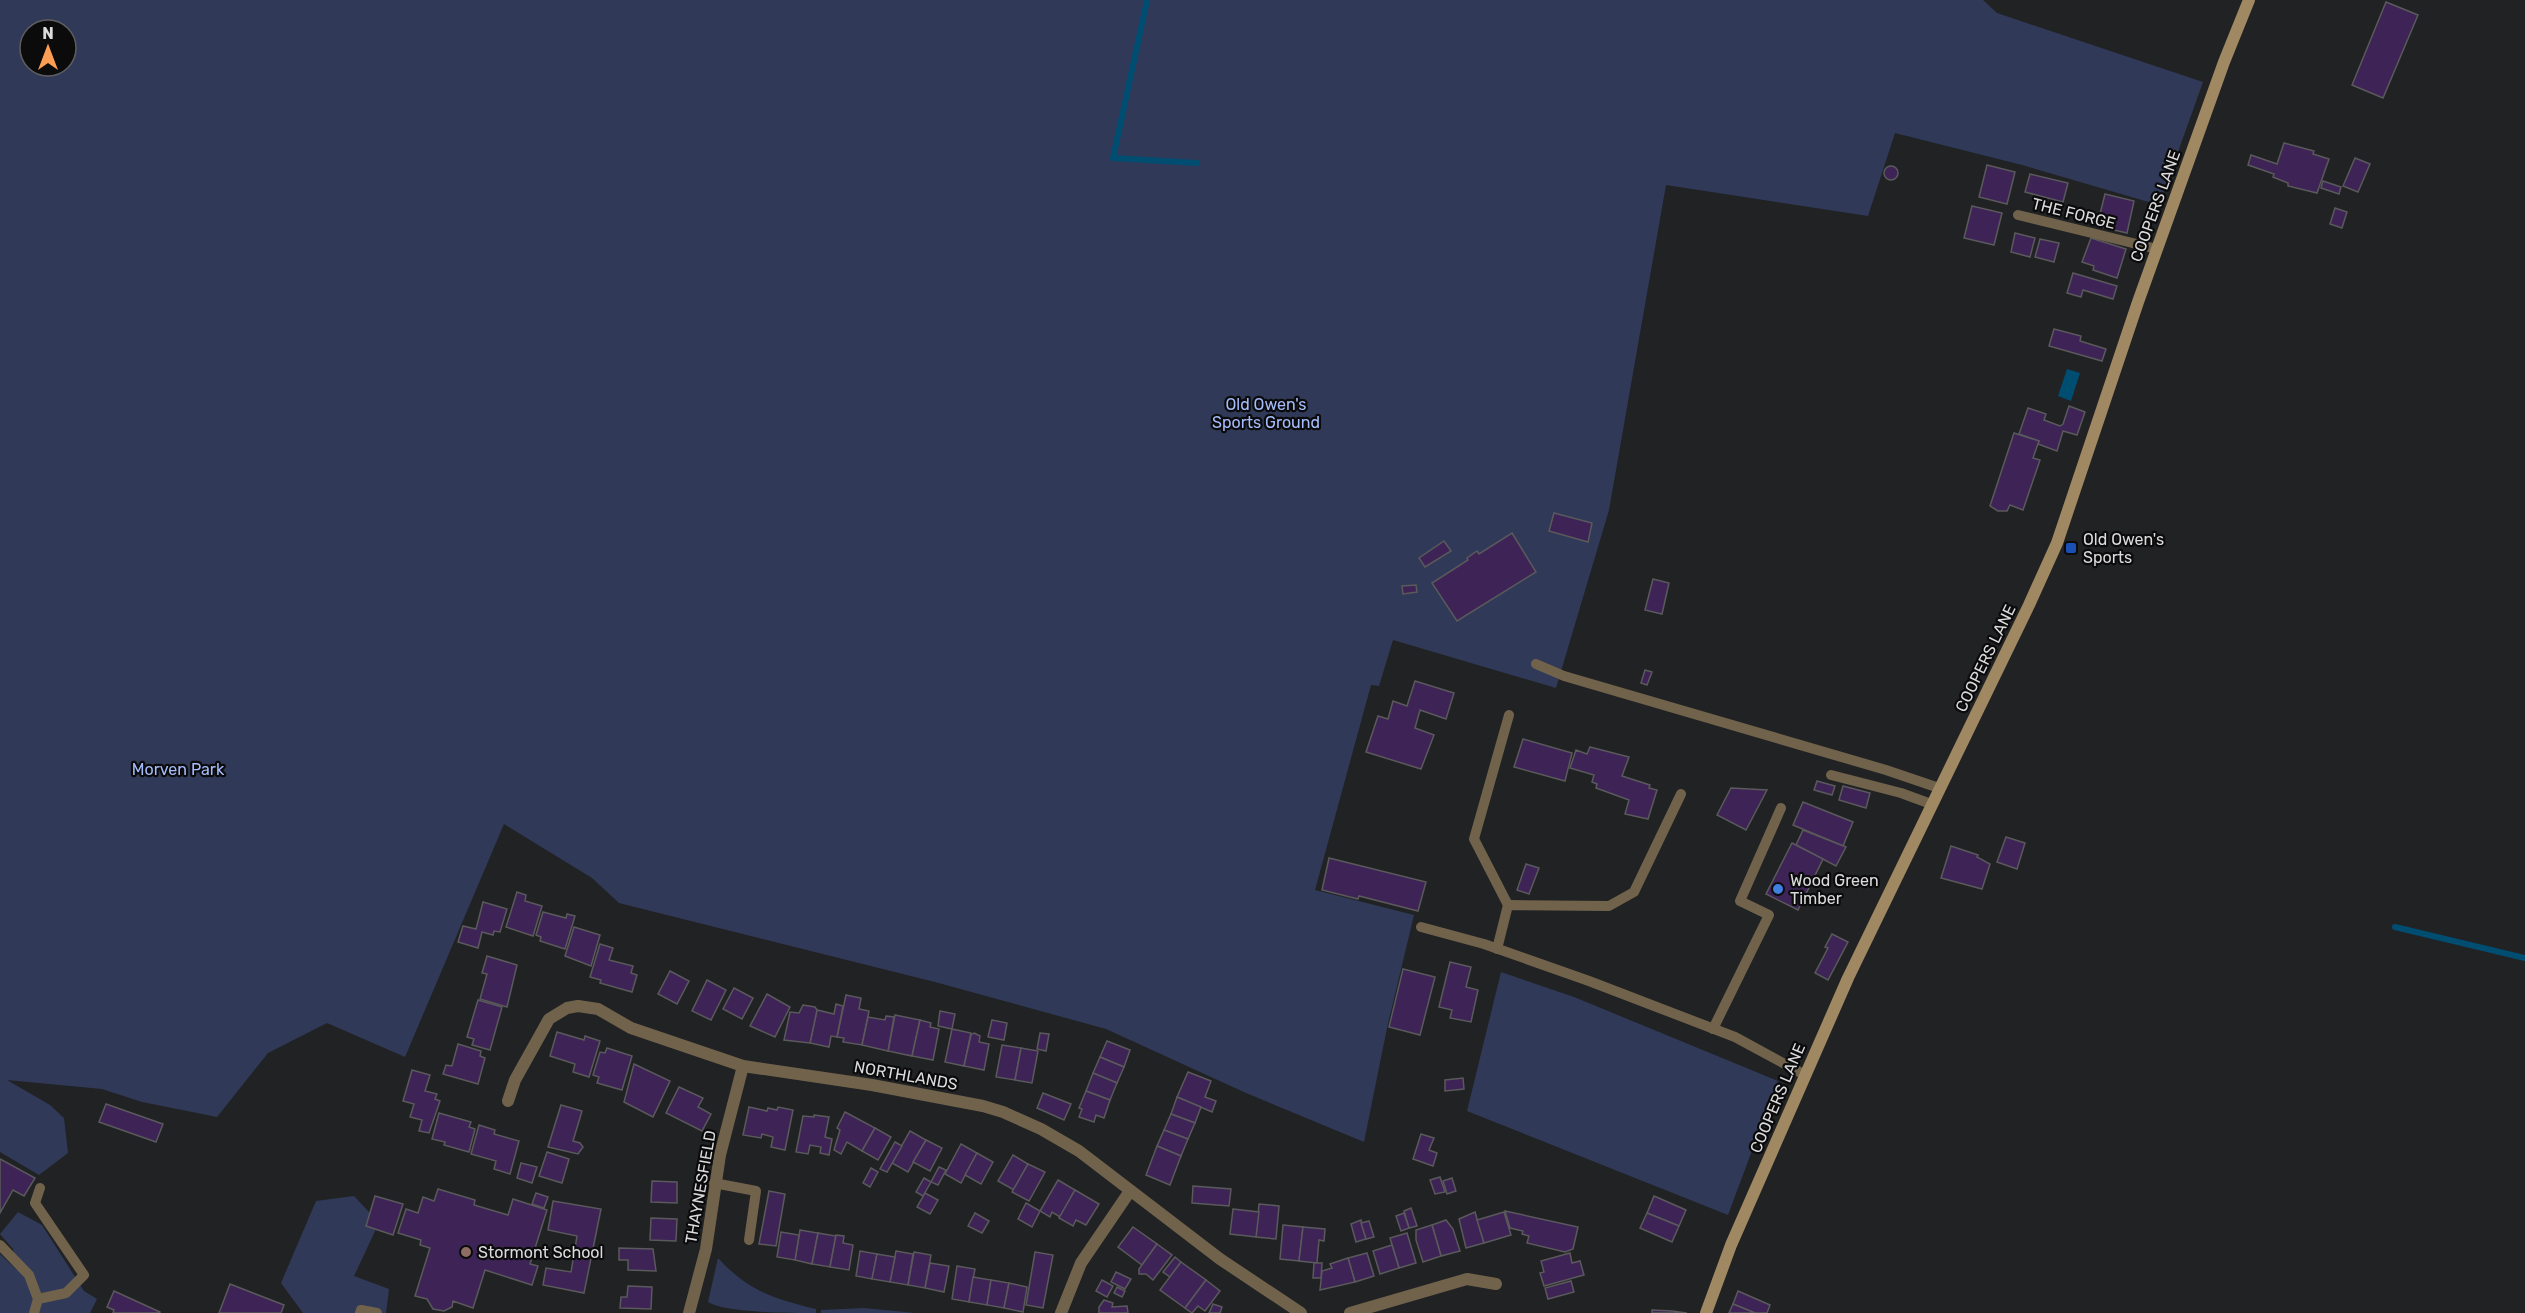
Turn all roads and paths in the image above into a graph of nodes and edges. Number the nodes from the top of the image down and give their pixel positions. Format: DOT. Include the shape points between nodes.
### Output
graph roads {
  1 [pos="2249,0"];
  2 [pos="2018,215"];
  3 [pos="2157,249"];
  4 [pos="1536,663"];
  5 [pos="1509,716"];
  6 [pos="1831,775"];
  7 [pos="1939,788"];
  8 [pos="1682,794"];
  9 [pos="1931,804"];
  10 [pos="1781,808"];
  11 [pos="1508,905"];
  12 [pos="1421,927"];
  13 [pos="1497,949"];
  14 [pos="1713,1029"];
  15 [pos="743,1065"];
  16 [pos="1804,1075"];
  17 [pos="508,1101"];
  18 [pos="714,1183"];
  19 [pos="40,1188"];
  20 [pos="1130,1191"];
  21 [pos="748,1240"];
  22 [pos="0,1245"];
  23 [pos="1496,1284"];
  24 [pos="38,1299"];
  25 [pos="693,1312"];
  26 [pos="34,1313"];
  27 [pos="360,1313"];
  28 [pos="377,1313"];
  29 [pos="1061,1313"];
  30 [pos="1301,1313"];
  31 [pos="1350,1313"];
  32 [pos="1706,1313"];
  1 -- 3 [label="main road, COOPERS LANE"];
  2 -- 3 [label="lane, THE FORGE"];
  3 -- 7 [label="main road, COOPERS LANE" via="2057,543"];
  4 -- 7 [label="lane" via="1563,676"];
  5 -- 11 [label="lane" via="1474,839"];
  6 -- 9 [label="lane"];
  7 -- 9 [label="main road, COOPERS LANE"];
  8 -- 11 [label="lane" via="1634,892 1609,906"];
  9 -- 16 [label="main road, COOPERS LANE"];
  10 -- 14 [label="lane" via="1740,901 1769,915"];
  11 -- 13 [label="lane"];
  12 -- 13 [label="lane"];
  13 -- 14 [label="lane"];
  14 -- 16 [label="lane"];
  15 -- 17 [label="street, NORTHLANDS" via="631,1028 598,1009 578,1006 549,1019 515,1080"];
  15 -- 18 [label="street, THAYNESFIELD"];
  15 -- 20 [label="street, NORTHLANDS" via="911,1091 1004,1112 1079,1151"];
  16 -- 32 [label="main road, COOPERS LANE"];
  18 -- 21 [label="lane" via="756,1191"];
  18 -- 25 [label="street, THAYNESFIELD"];
  19 -- 24 [label="lane" via="35,1203 84,1275 66,1293"];
  20 -- 29 [label="street" via="1081,1263"];
  20 -- 30 [label="street, NORTHLANDS" via="1220,1259"];
  22 -- 24 [label="lane" via="29,1275"];
  23 -- 31 [label="street" via="1467,1279"];
  24 -- 26 [label="lane"];
  27 -- 28 [label="lane"];
}
